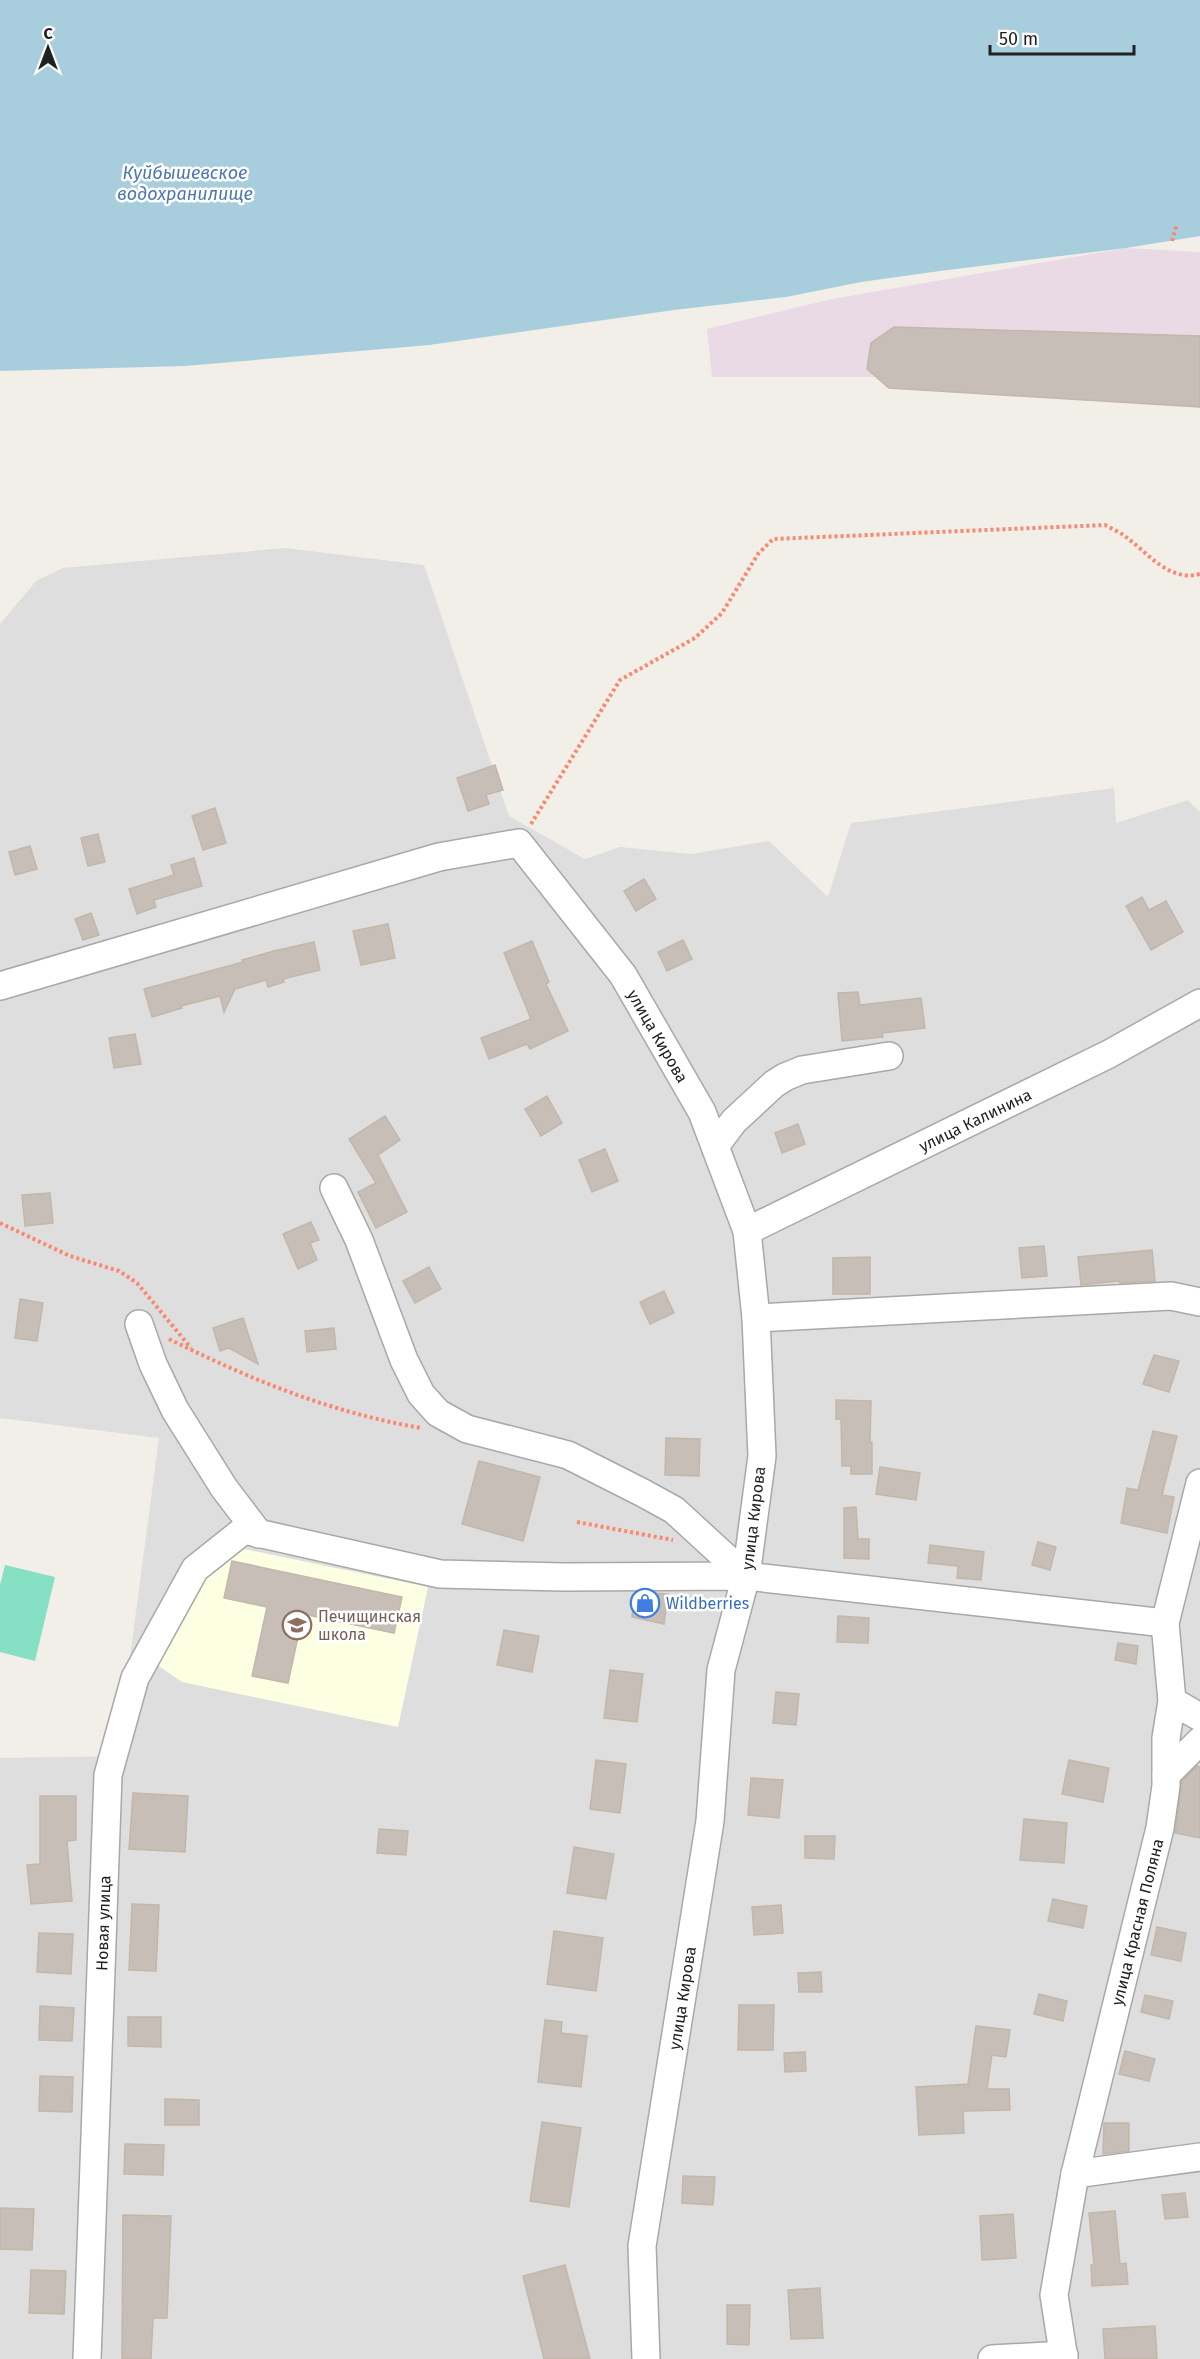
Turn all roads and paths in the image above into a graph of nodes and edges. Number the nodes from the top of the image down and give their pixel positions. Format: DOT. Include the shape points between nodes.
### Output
graph roads {
  1 [pos="1177,224"];
  2 [pos="1172,241"];
  3 [pos="1200,574"];
  4 [pos="519,843"];
  5 [pos="0,986"];
  6 [pos="1200,1004"];
  7 [pos="889,1056"];
  8 [pos="715,1146"];
  9 [pos="334,1188"];
  10 [pos="0,1222"];
  11 [pos="747,1230"];
  12 [pos="1200,1302"];
  13 [pos="756,1318"];
  14 [pos="139,1324"];
  15 [pos="193,1351"];
  16 [pos="432,1429"];
  17 [pos="1200,1483"];
  18 [pos="577,1522"];
  19 [pos="252,1532"];
  20 [pos="681,1542"];
  21 [pos="746,1576"];
  22 [pos="1165,1623"];
  23 [pos="1172,1701"];
  24 [pos="1200,1717"];
  25 [pos="1200,1741"];
  26 [pos="1166,1775"];
  27 [pos="1200,2157"];
  28 [pos="1075,2174"];
  29 [pos="1064,2357"];
  30 [pos="87,2359"];
  31 [pos="646,2359"];
  32 [pos="992,2359"];
  1 -- 2 [label="path"];
  3 -- 4 [label="path" via="1188,577 1163,569 1124,535 1105,525 773,539 758,554 722,613 695,638 620,680"];
  4 -- 5 [label="street" via="439,857"];
  4 -- 8 [label="street, улица Кирова" via="623,975 702,1112"];
  6 -- 11 [label="street, улица Калинина" via="1109,1054"];
  7 -- 8 [label="street" via="802,1070 785,1077 734,1121"];
  8 -- 11 [label="street, улица Кирова"];
  9 -- 21 [label="street" via="359,1240 405,1360 421,1394 438,1413 467,1429 568,1455 643,1492 674,1510"];
  10 -- 15 [label="path" via="70,1256 119,1271 137,1283"];
  11 -- 13 [label="street, улица Кирова"];
  12 -- 13 [label="street" via="1171,1296"];
  13 -- 21 [label="street, улица Кирова" via="762,1456"];
  14 -- 15 [label="path"];
  14 -- 19 [label="street" via="175,1410"];
  15 -- 16 [label="path" via="284,1392 378,1421"];
  17 -- 22 [label="street, улица Красная Поляна"];
  18 -- 20 [label="path"];
  19 -- 21 [label="street" via="440,1574"];
  19 -- 30 [label="street, Новая улица" via="195,1569 135,1678 108,1775"];
  21 -- 22 [label="street"];
  21 -- 31 [label="street, улица Кирова" via="722,1671 710,1821 642,2246"];
  22 -- 23 [label="street, улица Красная Поляна"];
  23 -- 24 [label="street"];
  23 -- 26 [label="street, улица Красная Поляна" via="1166,1737"];
  25 -- 26 [label="street"];
  26 -- 28 [label="street, улица Красная Поляна" via="1160,1828"];
  27 -- 28 [label="street"];
  28 -- 29 [label="street, улица Красная Поляна" via="1054,2295"];
  29 -- 32 [label="street"];
}
